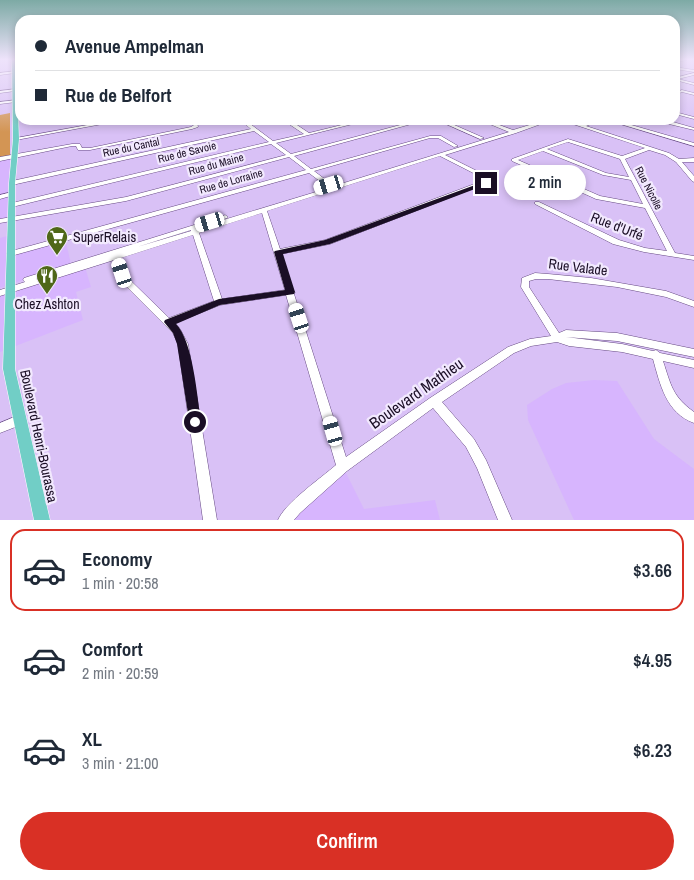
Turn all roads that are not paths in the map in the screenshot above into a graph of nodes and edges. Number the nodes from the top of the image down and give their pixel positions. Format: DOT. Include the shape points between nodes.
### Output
graph roads {
  1 [pos="0,92"];
  2 [pos="680,92"];
  3 [pos="694,94"];
  4 [pos="15,98"];
  5 [pos="15,99"];
  6 [pos="0,103"];
  7 [pos="680,114"];
  8 [pos="683,115"];
  9 [pos="680,116"];
  10 [pos="694,118"];
  11 [pos="16,125"];
  12 [pos="94,125"];
  13 [pos="196,125"];
  14 [pos="248,125"];
  15 [pos="293,125"];
  16 [pos="346,125"];
  17 [pos="405,125"];
  18 [pos="451,125"];
  19 [pos="497,125"];
  20 [pos="527,125"];
  21 [pos="532,125"];
  22 [pos="579,125"];
  23 [pos="585,125"];
  24 [pos="626,125"];
  25 [pos="679,125"];
  26 [pos="582,126"];
  27 [pos="694,129"];
  28 [pos="253,130"];
  29 [pos="511,131"];
  30 [pos="308,134"];
  31 [pos="482,138"];
  32 [pos="16,139"];
  33 [pos="270,142"];
  34 [pos="694,145"];
  35 [pos="456,146"];
  36 [pos="650,148"];
  37 [pos="542,149"];
  38 [pos="438,154"];
  39 [pos="15,156"];
  40 [pos="289,156"];
  41 [pos="622,158"];
  42 [pos="0,159"];
  43 [pos="694,160"];
  44 [pos="678,161"];
  45 [pos="308,170"];
  46 [pos="632,179"];
  47 [pos="694,180"];
  48 [pos="12,183"];
  49 [pos="331,187"];
  50 [pos="12,194"];
  51 [pos="0,197"];
  52 [pos="537,204"];
  53 [pos="12,205"];
  54 [pos="646,206"];
  55 [pos="264,210"];
  56 [pos="12,219"];
  57 [pos="0,221"];
  58 [pos="194,229"];
  59 [pos="278,252"];
  60 [pos="11,254"];
  61 [pos="672,254"];
  62 [pos="117,257"];
  63 [pos="694,258"];
  64 [pos="5,289"];
  65 [pos="291,292"];
  66 [pos="219,302"];
  67 [pos="694,304"];
  68 [pos="169,322"];
  69 [pos="557,338"];
  70 [pos="653,344"];
  71 [pos="694,352"];
  72 [pos="657,356"];
  73 [pos="694,364"];
  74 [pos="434,401"];
  75 [pos="694,418"];
  76 [pos="19,420"];
  77 [pos="0,428"];
  78 [pos="343,467"];
  79 [pos="42,520"];
  80 [pos="210,520"];
  81 [pos="285,520"];
  82 [pos="505,520"];
  1 -- 4 [label="street"];
  2 -- 3 [label="street"];
  5 -- 6 [label="street"];
  7 -- 8 [label="street"];
  8 -- 9 [label="street"];
  8 -- 10 [label="street"];
  11 -- 32 [label="main road, Boulevard Henri-Bourassa"];
  12 -- 32 [label="street"];
  13 -- 39 [label="street" via="90,149 80,149 75,145"];
  14 -- 28 [label="street"];
  15 -- 30 [label="street"];
  16 -- 30 [label="street, Rue de Savoie"];
  17 -- 40 [label="street, Rue du Maine"];
  18 -- 31 [label="street"];
  19 -- 29 [label="street"];
  20 -- 29 [label="street"];
  21 -- 29 [label="street"];
  22 -- 26 [label="street"];
  23 -- 26 [label="street"];
  24 -- 34 [label="street"];
  25 -- 27 [label="street"];
  26 -- 36 [label="street"];
  28 -- 33 [label="street"];
  28 -- 48 [label="street, Rue du Cantal"];
  29 -- 31 [label="street"];
  29 -- 38 [label="street"];
  30 -- 33 [label="street, Rue de Savoie"];
  31 -- 35 [label="street"];
  32 -- 39 [label="main road, Boulevard Henri-Bourassa"];
  33 -- 40 [label="street"];
  33 -- 53 [label="street, Rue de Savoie"];
  35 -- 38 [label="street"];
  35 -- 45 [label="street, Rue de Lorraine" via="434,136"];
  36 -- 41 [label="street, Rue Nicolle"];
  36 -- 44 [label="street"];
  37 -- 41 [label="street" via="571,140"];
  37 -- 46 [label="street" via="605,174"];
  37 -- 54 [label="street" via="514,160 598,198"];
  38 -- 49 [label="street"];
  38 -- 59 [label="street" via="488,181 327,242"];
  39 -- 42 [label="street"];
  39 -- 48 [label="main road, Boulevard Henri-Bourassa"];
  40 -- 45 [label="street"];
  40 -- 56 [label="street, Rue du Maine" via="108,203"];
  41 -- 46 [label="street, Rue Nicolle"];
  43 -- 44 [label="street"];
  44 -- 47 [label="street"];
  45 -- 49 [label="street"];
  45 -- 60 [label="street, Rue de Lorraine"];
  46 -- 54 [label="street, Rue Nicolle"];
  48 -- 50 [label="main road, Boulevard Henri-Bourassa"];
  49 -- 55 [label="street"];
  49 -- 58 [label="street"];
  50 -- 51 [label="street"];
  50 -- 53 [label="main road, Boulevard Henri-Bourassa"];
  52 -- 61 [label="street, Rue d'Urfé" via="616,242"];
  53 -- 56 [label="main road, Boulevard Henri-Bourassa"];
  54 -- 61 [label="street, Rue Nicolle"];
  55 -- 58 [label="street"];
  55 -- 59 [label="street"];
  56 -- 57 [label="street, Rue du Maine"];
  56 -- 60 [label="main road, Boulevard Henri-Bourassa"];
  58 -- 62 [label="street"];
  58 -- 64 [label="street"];
  58 -- 66 [label="street"];
  59 -- 65 [label="street"];
  60 -- 64 [label="main road, Boulevard Henri-Bourassa"];
  61 -- 63 [label="street, Rue d'Urfé"];
  62 -- 64 [label="street"];
  62 -- 68 [label="street" via="125,280"];
  64 -- 76 [label="main road, Boulevard Henri-Bourassa" via="9,368"];
  65 -- 66 [label="street"];
  65 -- 78 [label="street"];
  66 -- 68 [label="street"];
  67 -- 69 [label="street, Rue Valade" via="676,296 582,280 535,276 525,280 525,287"];
  68 -- 80 [label="street" via="182,344"];
  69 -- 70 [label="street, Boulevard Mathieu" via="566,333 587,333"];
  69 -- 72 [label="street, Boulevard Mathieu"];
  69 -- 74 [label="street, Boulevard Mathieu" via="511,350"];
  70 -- 71 [label="street, Boulevard Mathieu"];
  70 -- 72 [label="street"];
  72 -- 73 [label="street, Boulevard Mathieu"];
  72 -- 75 [label="street" via="670,399"];
  74 -- 78 [label="street, Boulevard Mathieu"];
  74 -- 82 [label="street" via="470,443"];
  76 -- 77 [label="street"];
  76 -- 79 [label="main road, Boulevard Henri-Bourassa"];
  78 -- 81 [label="street, Boulevard Mathieu"];
}
